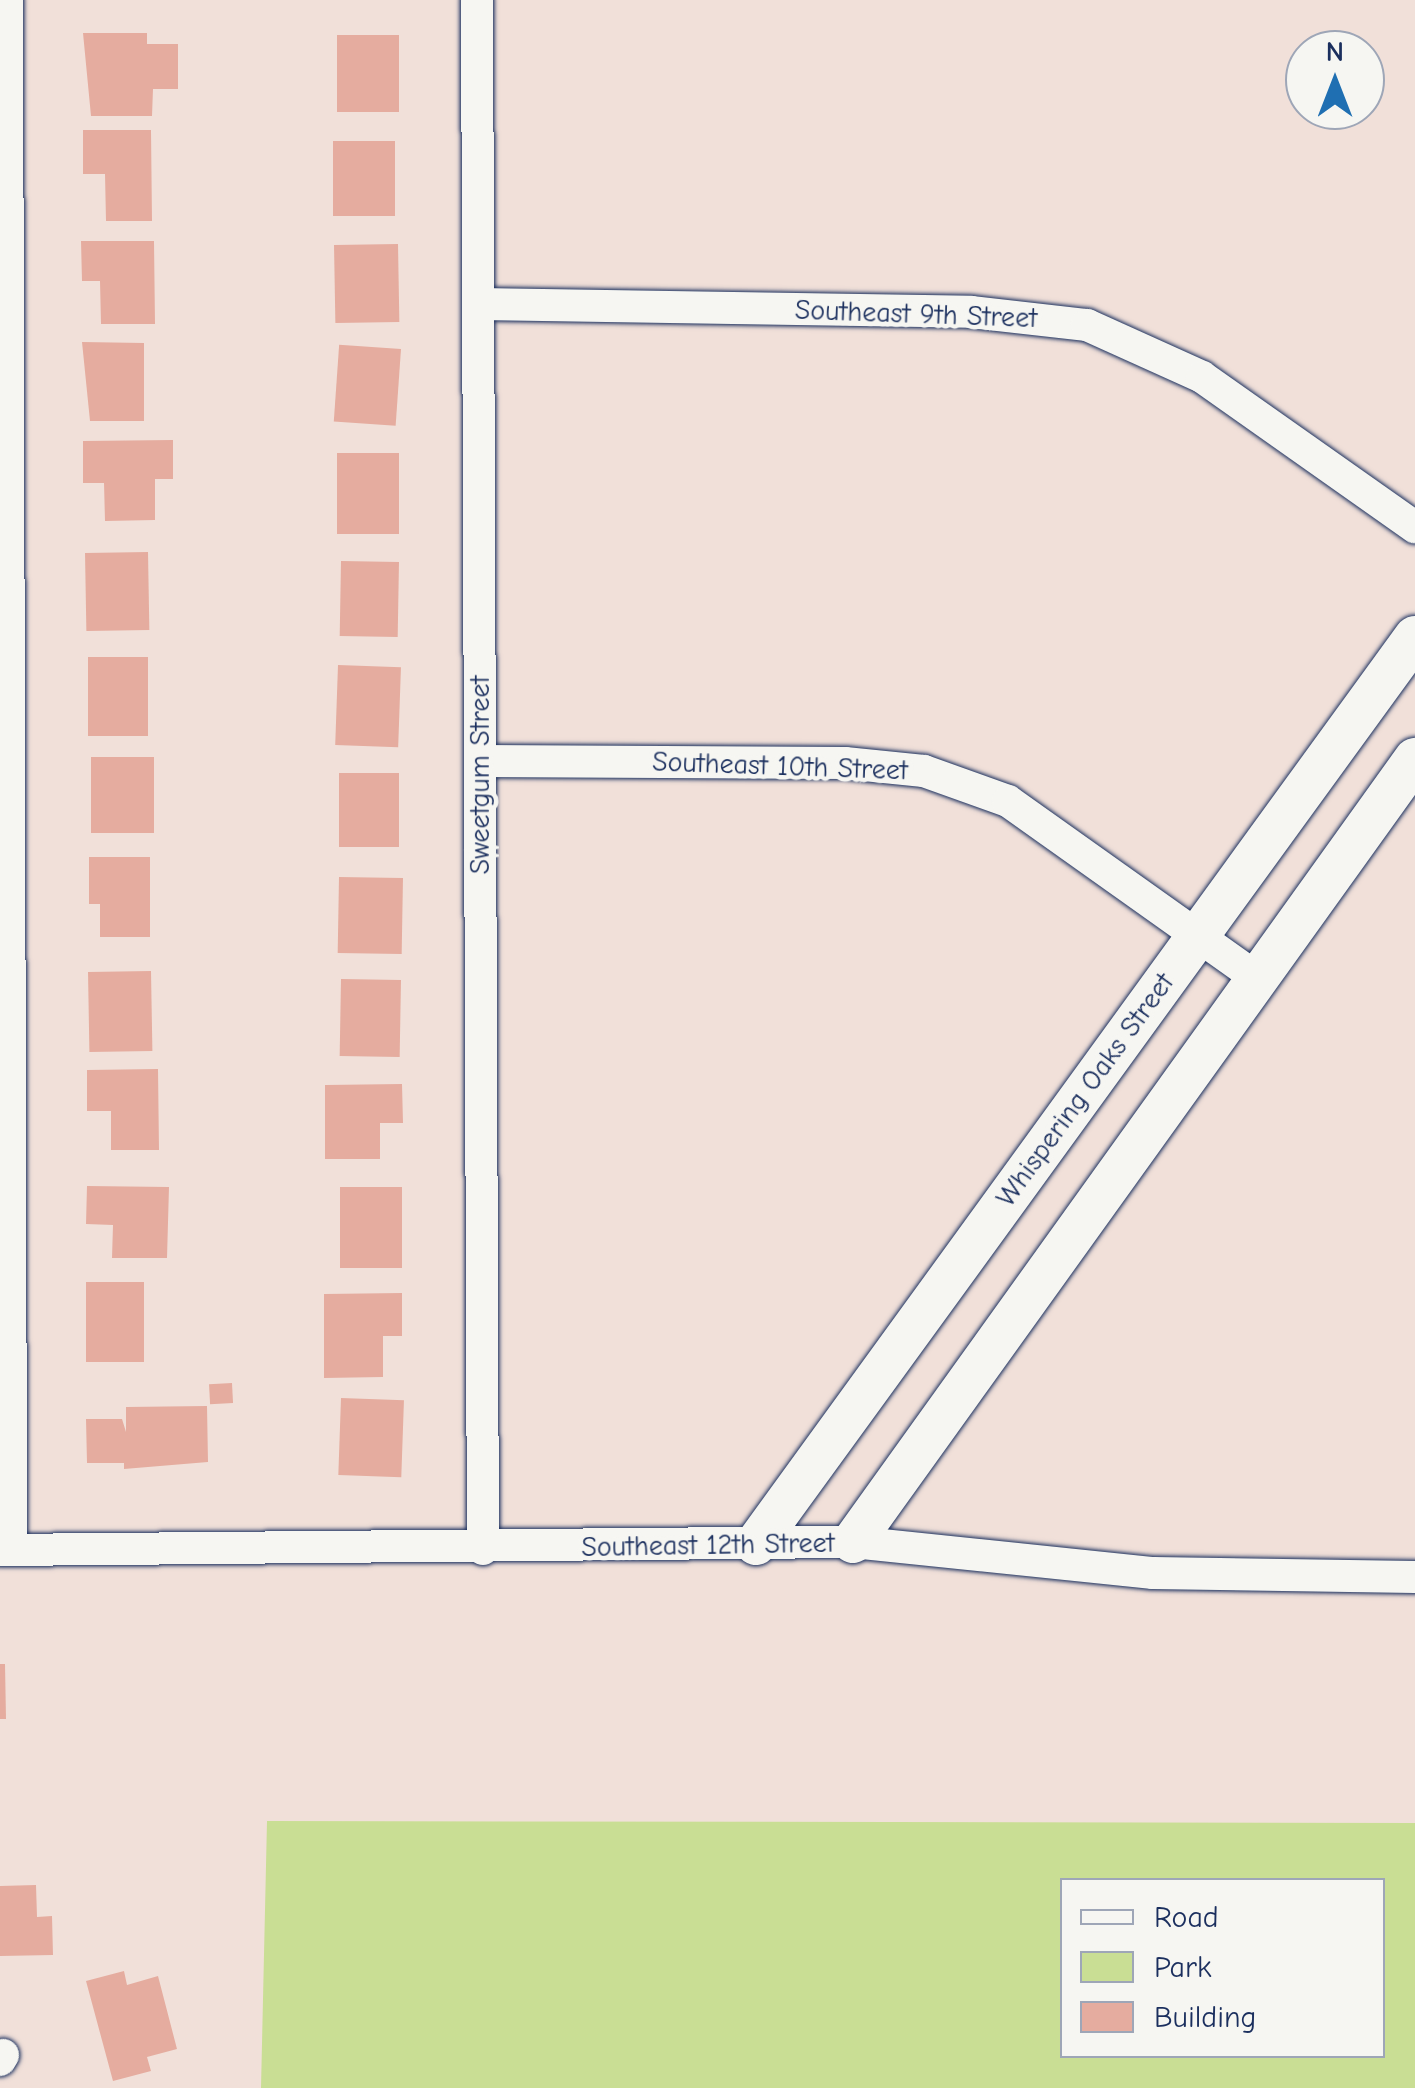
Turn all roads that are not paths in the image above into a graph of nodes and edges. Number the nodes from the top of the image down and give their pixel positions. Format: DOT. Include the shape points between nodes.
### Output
graph roads {
  1 [pos="7,0"];
  2 [pos="477,0"];
  3 [pos="479,304"];
  4 [pos="1415,527"];
  5 [pos="1415,637"];
  6 [pos="1415,759"];
  7 [pos="481,762"];
  8 [pos="1197,935"];
  9 [pos="1257,978"];
  10 [pos="5,1090"];
  11 [pos="854,1542"];
  12 [pos="756,1544"];
  13 [pos="483,1549"];
  14 [pos="6,1550"];
  15 [pos="1415,1577"];
  1 -- 10 [label="street"];
  2 -- 3 [label="street, Sweetgum Street"];
  3 -- 4 [label="street, Southeast 9th Street" via="972,312 1087,325 1202,377"];
  3 -- 7 [label="street, Sweetgum Street"];
  5 -- 8 [label="street, Whispering Oaks Street"];
  6 -- 9 [label="street"];
  7 -- 8 [label="street, Southeast 10th Street" via="845,762 924,770 1008,802"];
  7 -- 13 [label="street, Sweetgum Street"];
  8 -- 9 [label="street, Southeast 10th Street"];
  8 -- 12 [label="street, Whispering Oaks Street"];
  9 -- 11 [label="street"];
  10 -- 14 [label="street"];
  11 -- 12 [label="street, Southeast 12th Street"];
  11 -- 15 [label="street, Southeast 12th Street" via="1153,1572"];
  12 -- 13 [label="street, Southeast 12th Street"];
  13 -- 14 [label="street, Southeast 12th Street"];
}
